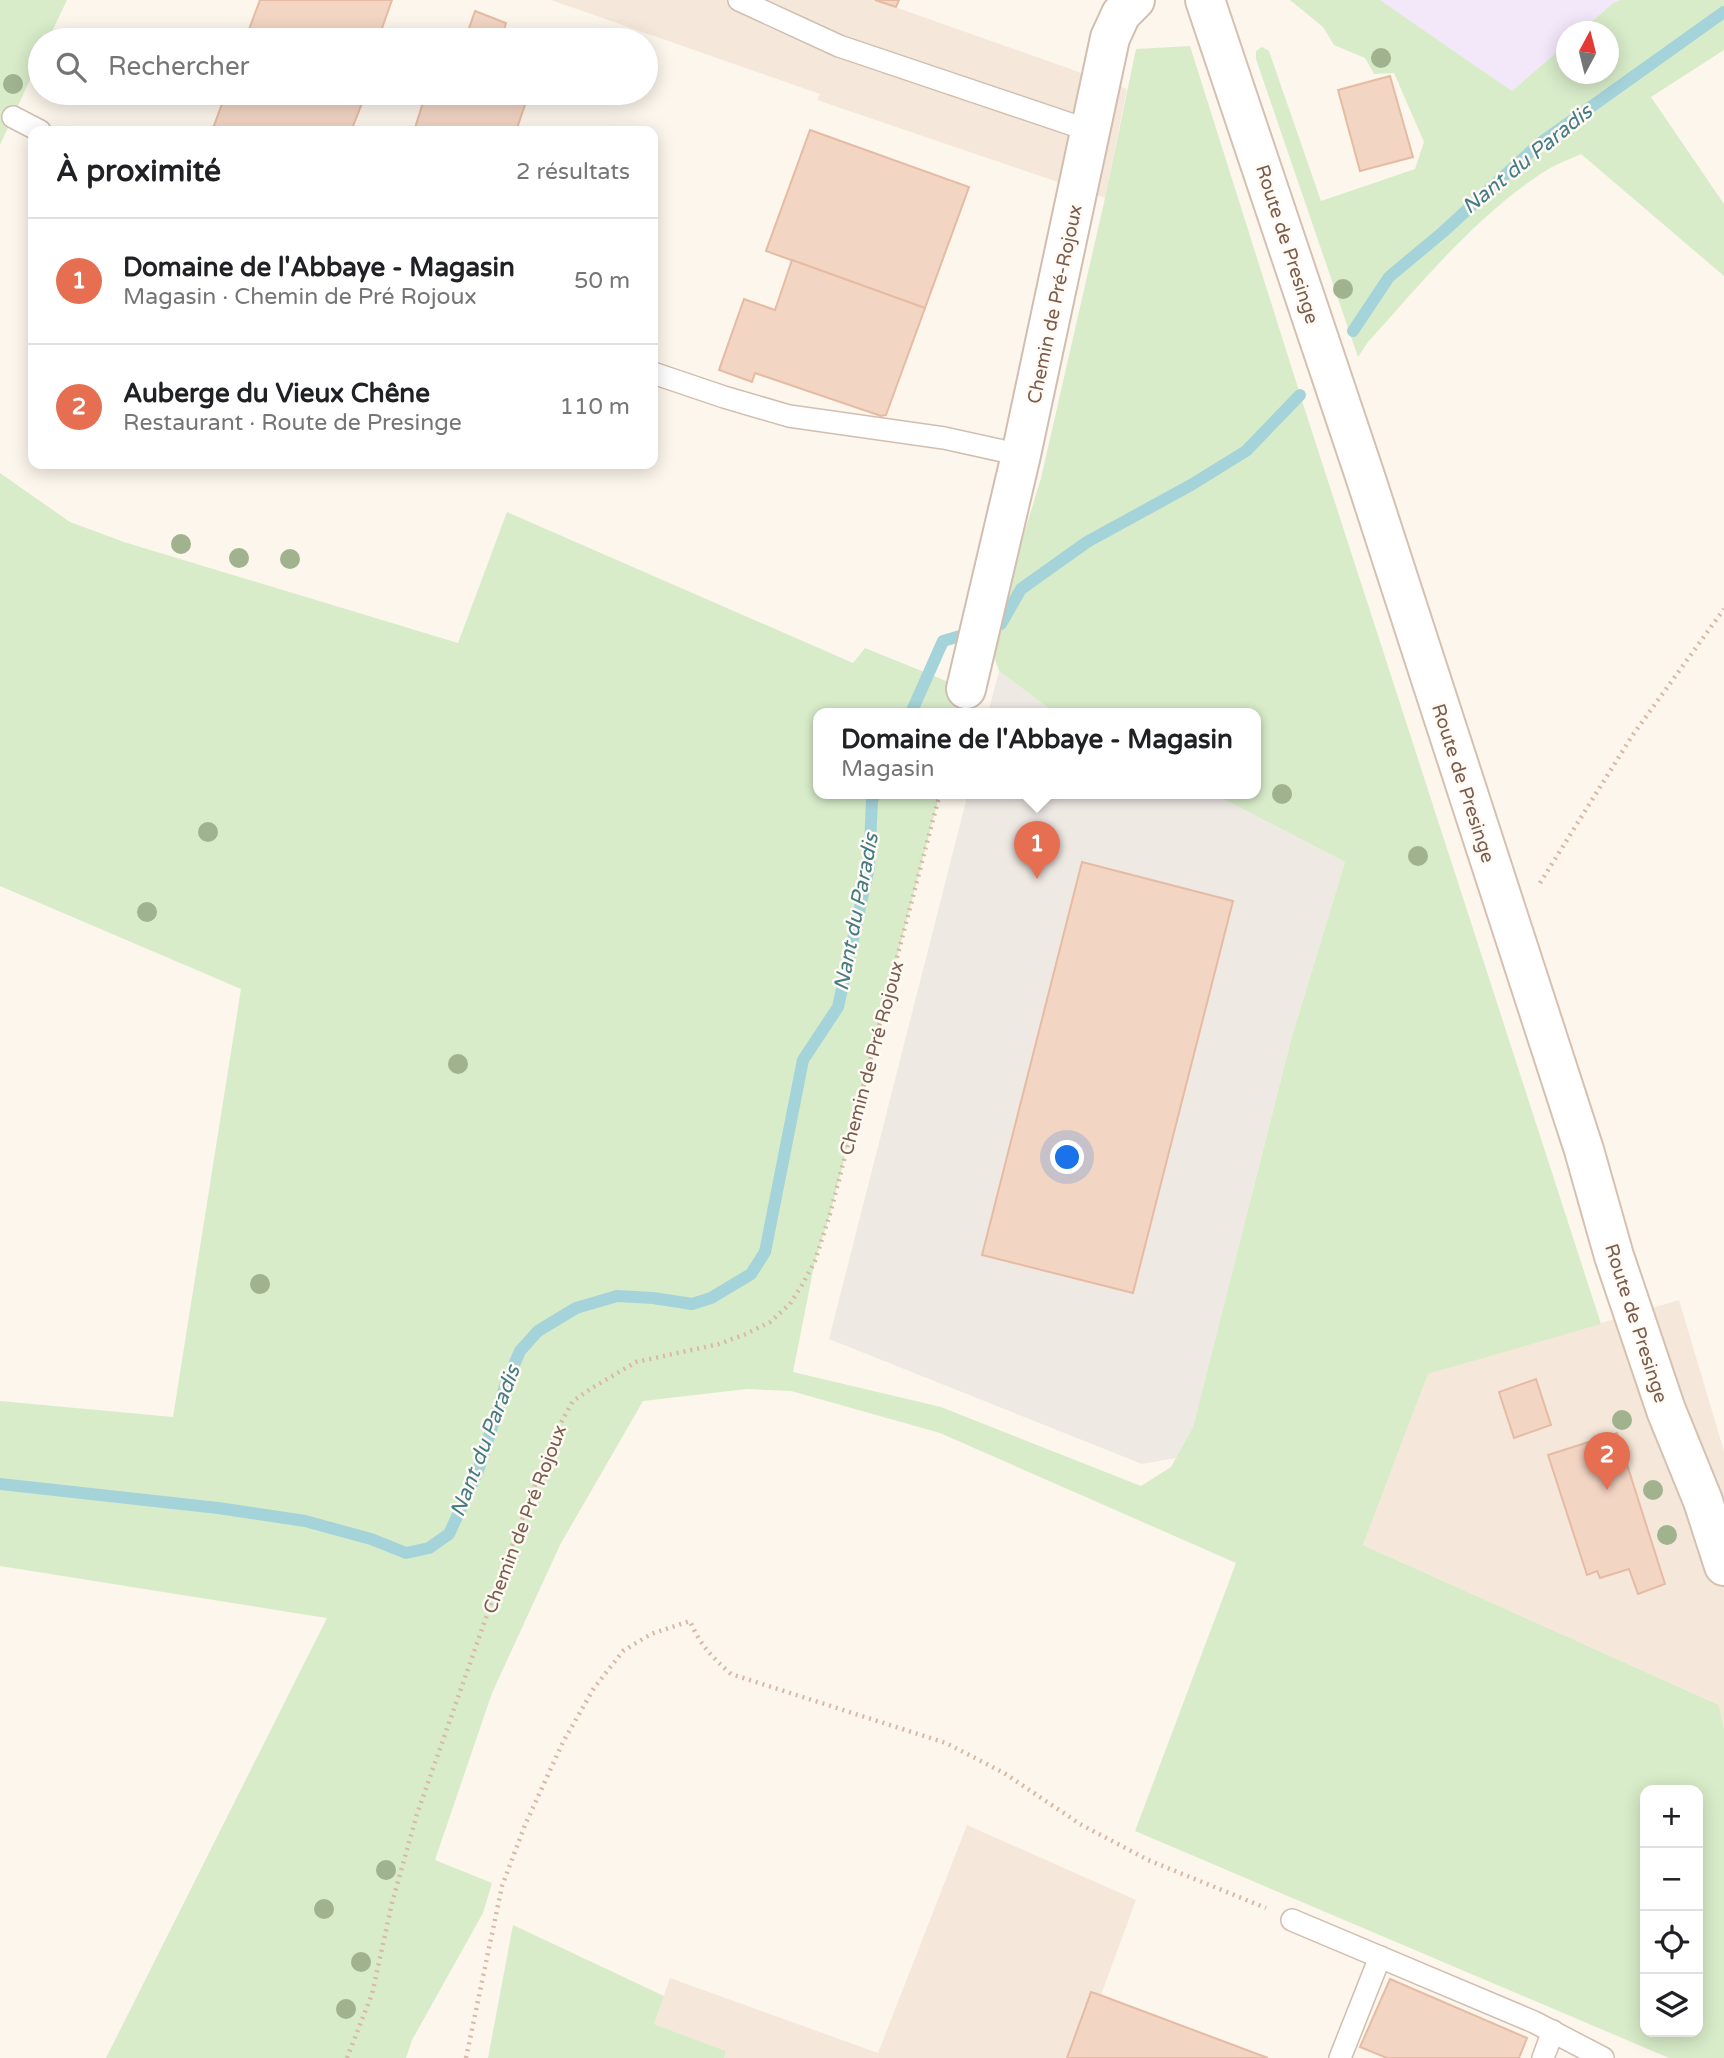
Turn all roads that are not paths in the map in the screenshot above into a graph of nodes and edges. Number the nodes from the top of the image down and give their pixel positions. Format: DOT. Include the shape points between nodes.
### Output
graph roads {
  1 [pos="739,0"];
  2 [pos="1135,0"];
  3 [pos="1205,0"];
  4 [pos="13,117"];
  5 [pos="30,126"];
  6 [pos="1091,131"];
  7 [pos="658,375"];
  8 [pos="1021,455"];
  9 [pos="966,689"];
  10 [pos="1724,1566"];
  11 [pos="1292,1920"];
  12 [pos="1380,1957"];
  13 [pos="1553,2031"];
  14 [pos="1340,2058"];
  15 [pos="1543,2058"];
  16 [pos="1603,2058"];
  1 -- 6 [label="lane" via="839,46"];
  2 -- 6 [label="street, Chemin de Pré-Rojoux" via="1121,14 1110,38"];
  3 -- 10 [label="street, Route de Presinge" via="1361,463 1584,1150 1614,1256"];
  4 -- 5 [label="lane"];
  6 -- 8 [label="street, Chemin de Pré-Rojoux"];
  7 -- 8 [label="lane" via="789,416 944,438"];
  8 -- 9 [label="street, Chemin de Pré-Rojoux"];
  11 -- 12 [label="lane"];
  12 -- 13 [label="lane"];
  12 -- 14 [label="lane"];
  13 -- 15 [label="lane"];
  13 -- 16 [label="lane"];
}
